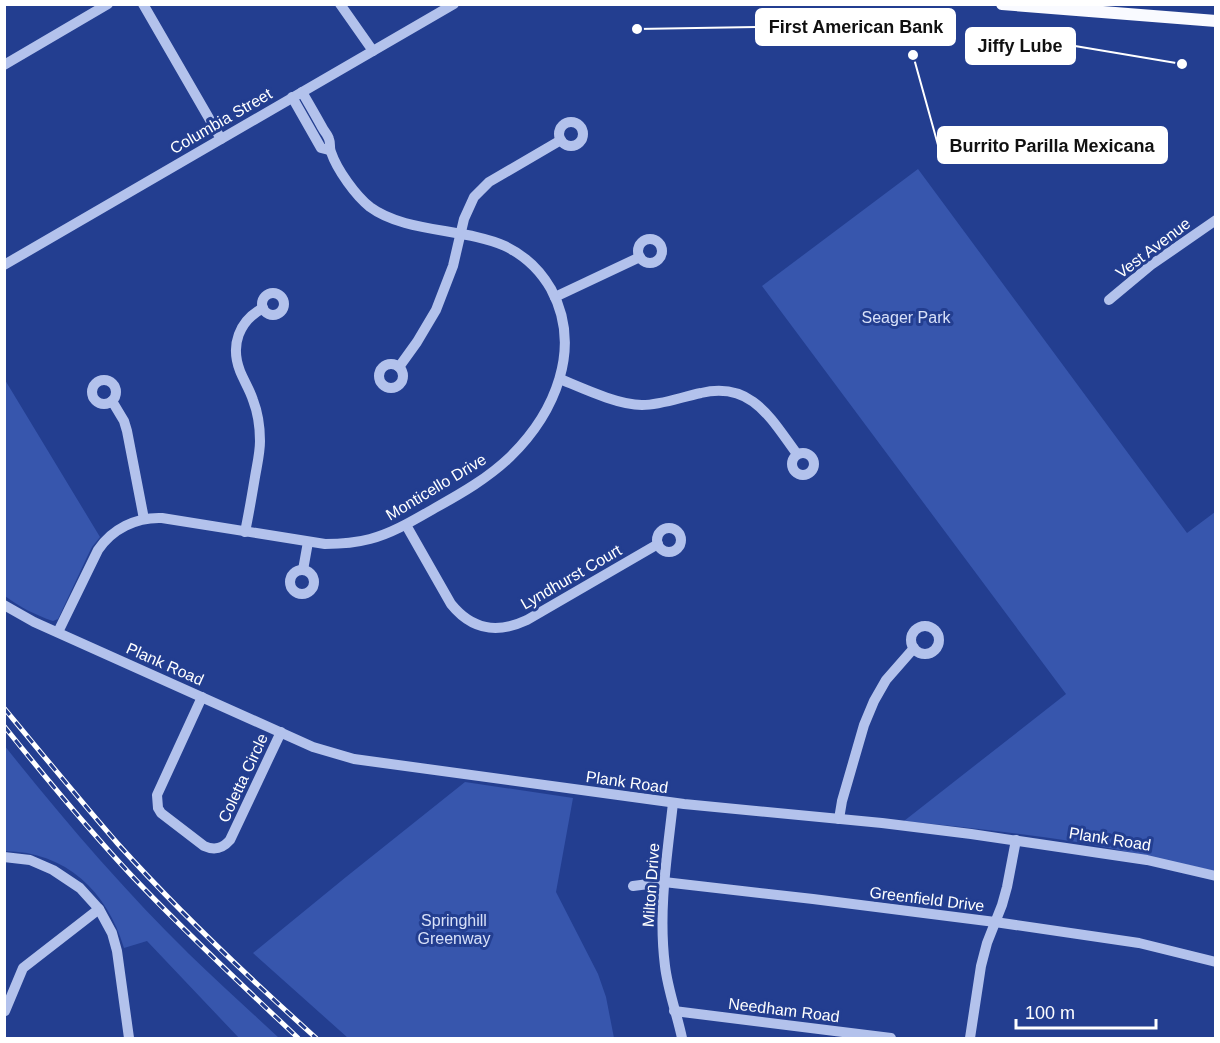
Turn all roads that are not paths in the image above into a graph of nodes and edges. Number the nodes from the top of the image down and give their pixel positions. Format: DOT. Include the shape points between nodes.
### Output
graph roads {
  1 [pos="108,4"];
  2 [pos="143,4"];
  3 [pos="340,4"];
  4 [pos="454,4"];
  5 [pos="1010,5"];
  6 [pos="1215,21"];
  7 [pos="373,51"];
  8 [pos="4,65"];
  9 [pos="297,95"];
  10 [pos="221,139"];
  11 [pos="561,140"];
  12 [pos="1215,220"];
  13 [pos="461,234"];
  14 [pos="640,256"];
  15 [pos="4,265"];
  16 [pos="555,297"];
  17 [pos="1109,300"];
  18 [pos="263,308"];
  19 [pos="399,367"];
  20 [pos="560,378"];
  21 [pos="112,401"];
  22 [pos="796,454"];
  23 [pos="144,519"];
  24 [pos="406,525"];
  25 [pos="245,532"];
  26 [pos="308,542"];
  27 [pos="658,544"];
  28 [pos="303,570"];
  29 [pos="4,605"];
  30 [pos="58,632"];
  31 [pos="914,648"];
  32 [pos="202,697"];
  33 [pos="281,732"];
  34 [pos="673,803"];
  35 [pos="839,819"];
  36 [pos="1016,840"];
  37 [pos="4,857"];
  38 [pos="1215,876"];
  39 [pos="664,882"];
  40 [pos="633,886"];
  41 [pos="99,909"];
  42 [pos="995,922"];
  43 [pos="1215,962"];
  44 [pos="5,1011"];
  45 [pos="674,1011"];
  46 [pos="129,1038"];
  47 [pos="682,1038"];
  48 [pos="891,1038"];
  49 [pos="970,1038"];
  1 -- 8 [label="street"];
  2 -- 10 [label="street"];
  3 -- 7 [label="street"];
  4 -- 7 [label="street, Columbia Street"];
  5 -- 6 [label="main road"];
  7 -- 9 [label="street, Columbia Street"];
  9 -- 10 [label="street, Columbia Street"];
  9 -- 13 [label="street, Monticello Drive" via="330,141 330,150 356,193 376,211 403,222"];
  10 -- 15 [label="street, Columbia Street"];
  11 -- 13 [label="street" via="478,191 467,210"];
  12 -- 17 [label="street, Vest Avenue"];
  13 -- 16 [label="street, Monticello Drive" via="496,242 514,251 533,265"];
  13 -- 19 [label="street" via="436,310"];
  14 -- 16 [label="street"];
  16 -- 20 [label="street, Monticello Drive" via="565,337"];
  18 -- 25 [label="street" via="246,321 237,344 237,362 256,409 260,440"];
  20 -- 22 [label="street" via="639,405 712,391 736,393 765,411"];
  20 -- 24 [label="street, Monticello Drive" via="536,426 504,463 475,485"];
  21 -- 23 [label="street" via="127,431"];
  23 -- 25 [label="street, Monticello Drive" via="172,519"];
  23 -- 30 [label="street, Monticello Drive" via="119,529 102,544"];
  24 -- 26 [label="street, Monticello Drive" via="357,542"];
  24 -- 27 [label="street, Lyndhurst Court" via="457,611 473,623 495,628 527,620"];
  25 -- 26 [label="street, Monticello Drive"];
  26 -- 28 [label="street"];
  29 -- 30 [label="street, Plank Road"];
  30 -- 32 [label="street, Plank Road"];
  31 -- 35 [label="street" via="874,700"];
  32 -- 33 [label="street, Plank Road"];
  32 -- 33 [label="street, Coletta Circle" via="156,802 161,813 204,846 218,848 230,840"];
  33 -- 34 [label="street, Plank Road" via="354,759"];
  34 -- 35 [label="street, Plank Road"];
  34 -- 39 [label="street, Milton Drive"];
  35 -- 36 [label="street, Plank Road"];
  36 -- 38 [label="street, Plank Road" via="1148,860"];
  36 -- 42 [label="street"];
  37 -- 41 [label="street" via="30,860 53,870 80,888"];
  39 -- 40 [label="street, Greenfield Drive"];
  39 -- 42 [label="street, Greenfield Drive"];
  39 -- 45 [label="street, Milton Drive" via="662,935"];
  41 -- 44 [label="street" via="23,968"];
  41 -- 46 [label="street" via="112,933"];
  42 -- 43 [label="street, Greenfield Drive" via="1139,943"];
  42 -- 49 [label="street" via="981,966"];
  45 -- 47 [label="street, Milton Drive"];
  45 -- 48 [label="street, Needham Road"];
}
